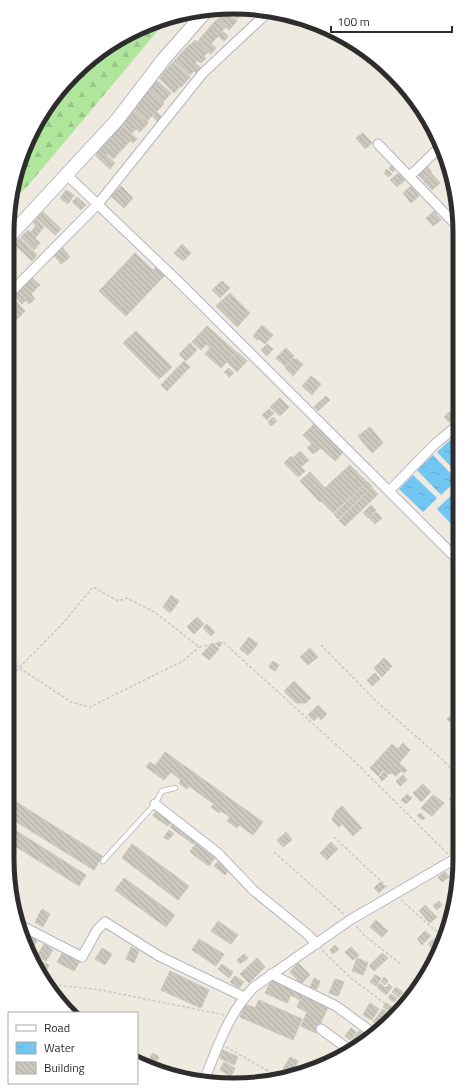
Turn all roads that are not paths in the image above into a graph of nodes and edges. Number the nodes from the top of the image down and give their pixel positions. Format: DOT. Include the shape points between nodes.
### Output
graph roads {
  1 [pos="264,16"];
  2 [pos="201,17"];
  3 [pos="378,144"];
  4 [pos="436,151"];
  5 [pos="67,175"];
  6 [pos="410,176"];
  7 [pos="98,204"];
  8 [pos="453,222"];
  9 [pos="14,232"];
  10 [pos="14,289"];
  11 [pos="453,429"];
  12 [pos="389,491"];
  13 [pos="453,555"];
  14 [pos="175,788"];
  15 [pos="155,804"];
  16 [pos="453,860"];
  17 [pos="103,861"];
  18 [pos="26,928"];
  19 [pos="317,944"];
  20 [pos="271,974"];
  21 [pos="244,997"];
  22 [pos="320,1029"];
  23 [pos="370,1031"];
  24 [pos="346,1047"];
  25 [pos="206,1076"];
  1 -- 7 [label="street" via="203,74"];
  2 -- 5 [label="main road" via="163,60 117,120"];
  3 -- 6 [label="street"];
  4 -- 6 [label="street"];
  5 -- 7 [label="street"];
  5 -- 9 [label="main road"];
  6 -- 8 [label="street"];
  7 -- 10 [label="street"];
  7 -- 12 [label="street"];
  11 -- 12 [label="street"];
  12 -- 13 [label="street"];
  14 -- 15 [label="lane" via="162,791"];
  15 -- 17 [label="lane"];
  15 -- 19 [label="street" via="218,853 253,890"];
  16 -- 19 [label="street" via="350,920"];
  18 -- 21 [label="street" via="82,957 97,930 105,922 159,956"];
  19 -- 20 [label="street"];
  20 -- 21 [label="street"];
  20 -- 23 [label="street" via="336,1006"];
  21 -- 25 [label="street" via="232,1016"];
  22 -- 24 [label="street"];
}
